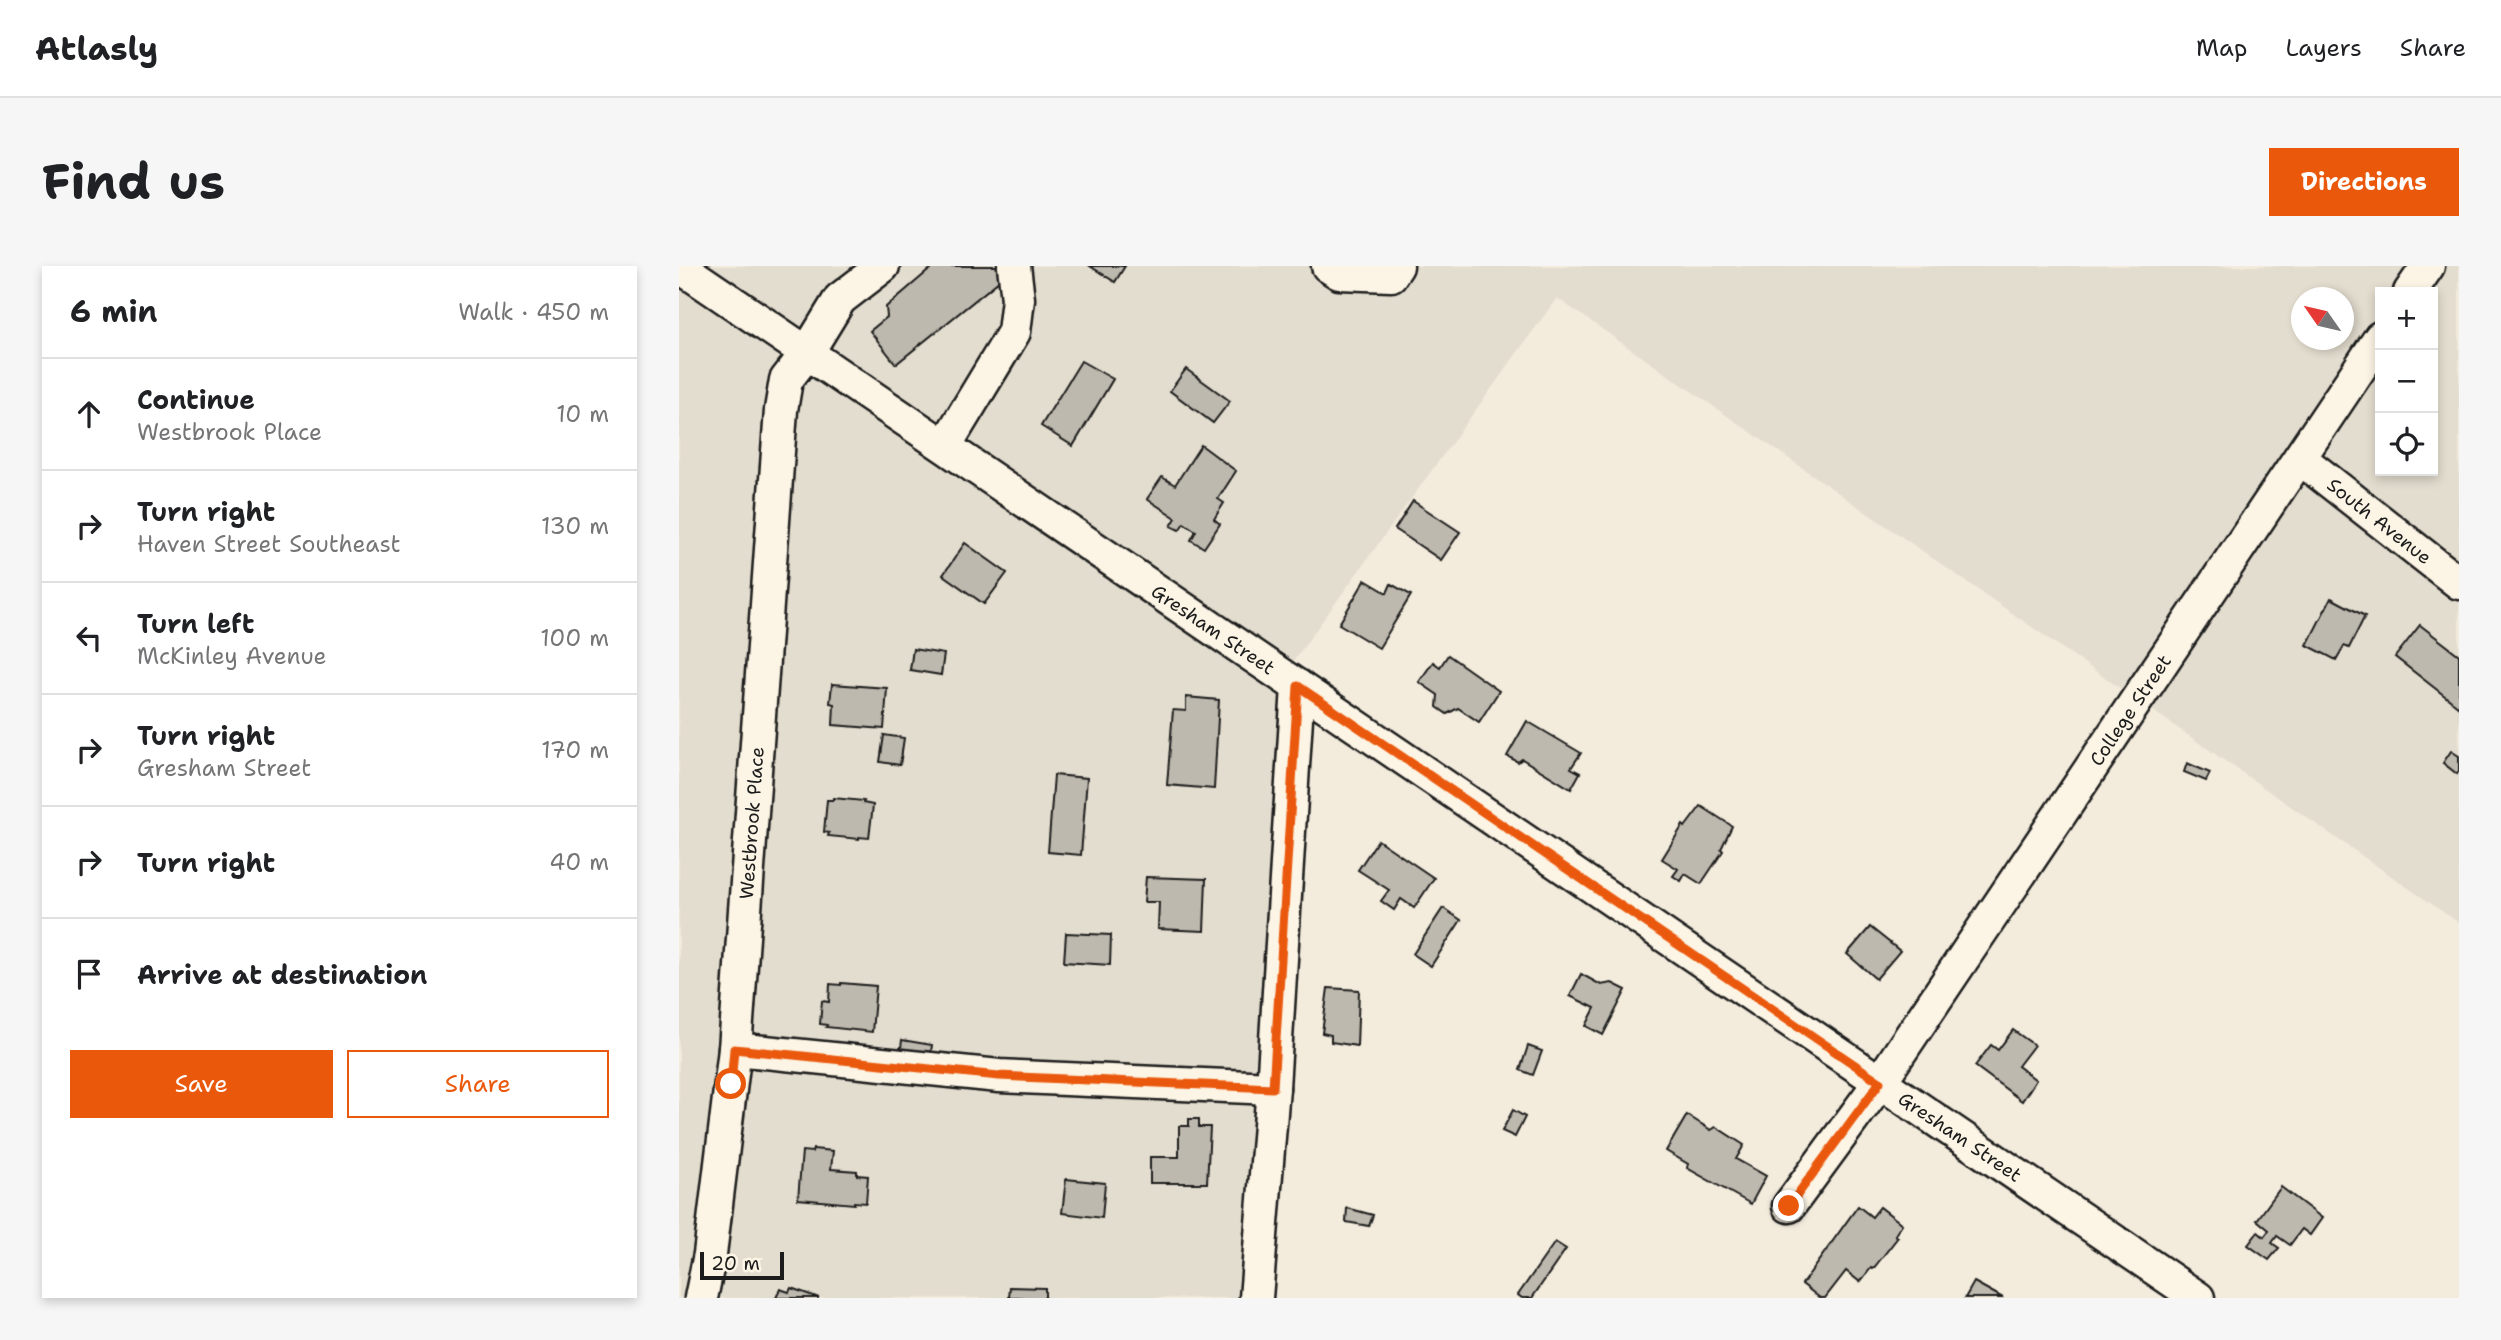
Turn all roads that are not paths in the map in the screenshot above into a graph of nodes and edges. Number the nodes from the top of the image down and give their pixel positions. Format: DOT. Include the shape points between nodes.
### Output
graph roads {
  1 [pos="679,266"];
  2 [pos="883,266"];
  3 [pos="1014,266"];
  4 [pos="1328,266"];
  5 [pos="1397,266"];
  6 [pos="2427,266"];
  7 [pos="2413,287"];
  8 [pos="2375,346"];
  9 [pos="807,353"];
  10 [pos="944,446"];
  11 [pos="2301,459"];
  12 [pos="2459,583"];
  13 [pos="1298,686"];
  14 [pos="734,1049"];
  15 [pos="1880,1082"];
  16 [pos="1273,1088"];
  17 [pos="1789,1206"];
  18 [pos="701,1298"];
  19 [pos="1256,1298"];
  20 [pos="2198,1298"];
  1 -- 9 [label="street, Gresham Street"];
  2 -- 9 [label="street, Westbrook Place" via="840,299"];
  3 -- 10 [label="street" via="1018,299 1014,332"];
  4 -- 5 [label="street" via="1339,273 1391,275"];
  6 -- 7 [label="street"];
  8 -- 11 [label="street, College Street"];
  9 -- 10 [label="street, Gresham Street"];
  9 -- 14 [label="street, Westbrook Place" via="786,380 781,410"];
  10 -- 13 [label="street, Gresham Street"];
  11 -- 12 [label="street, South Avenue"];
  11 -- 15 [label="street, College Street"];
  13 -- 15 [label="street, Gresham Street"];
  13 -- 16 [label="street"];
  14 -- 16 [label="street" via="999,1076"];
  14 -- 18 [label="street, Westbrook Place" via="711,1254"];
  15 -- 17 [label="street, College Street"];
  15 -- 20 [label="street, Gresham Street"];
  16 -- 19 [label="street"];
}
